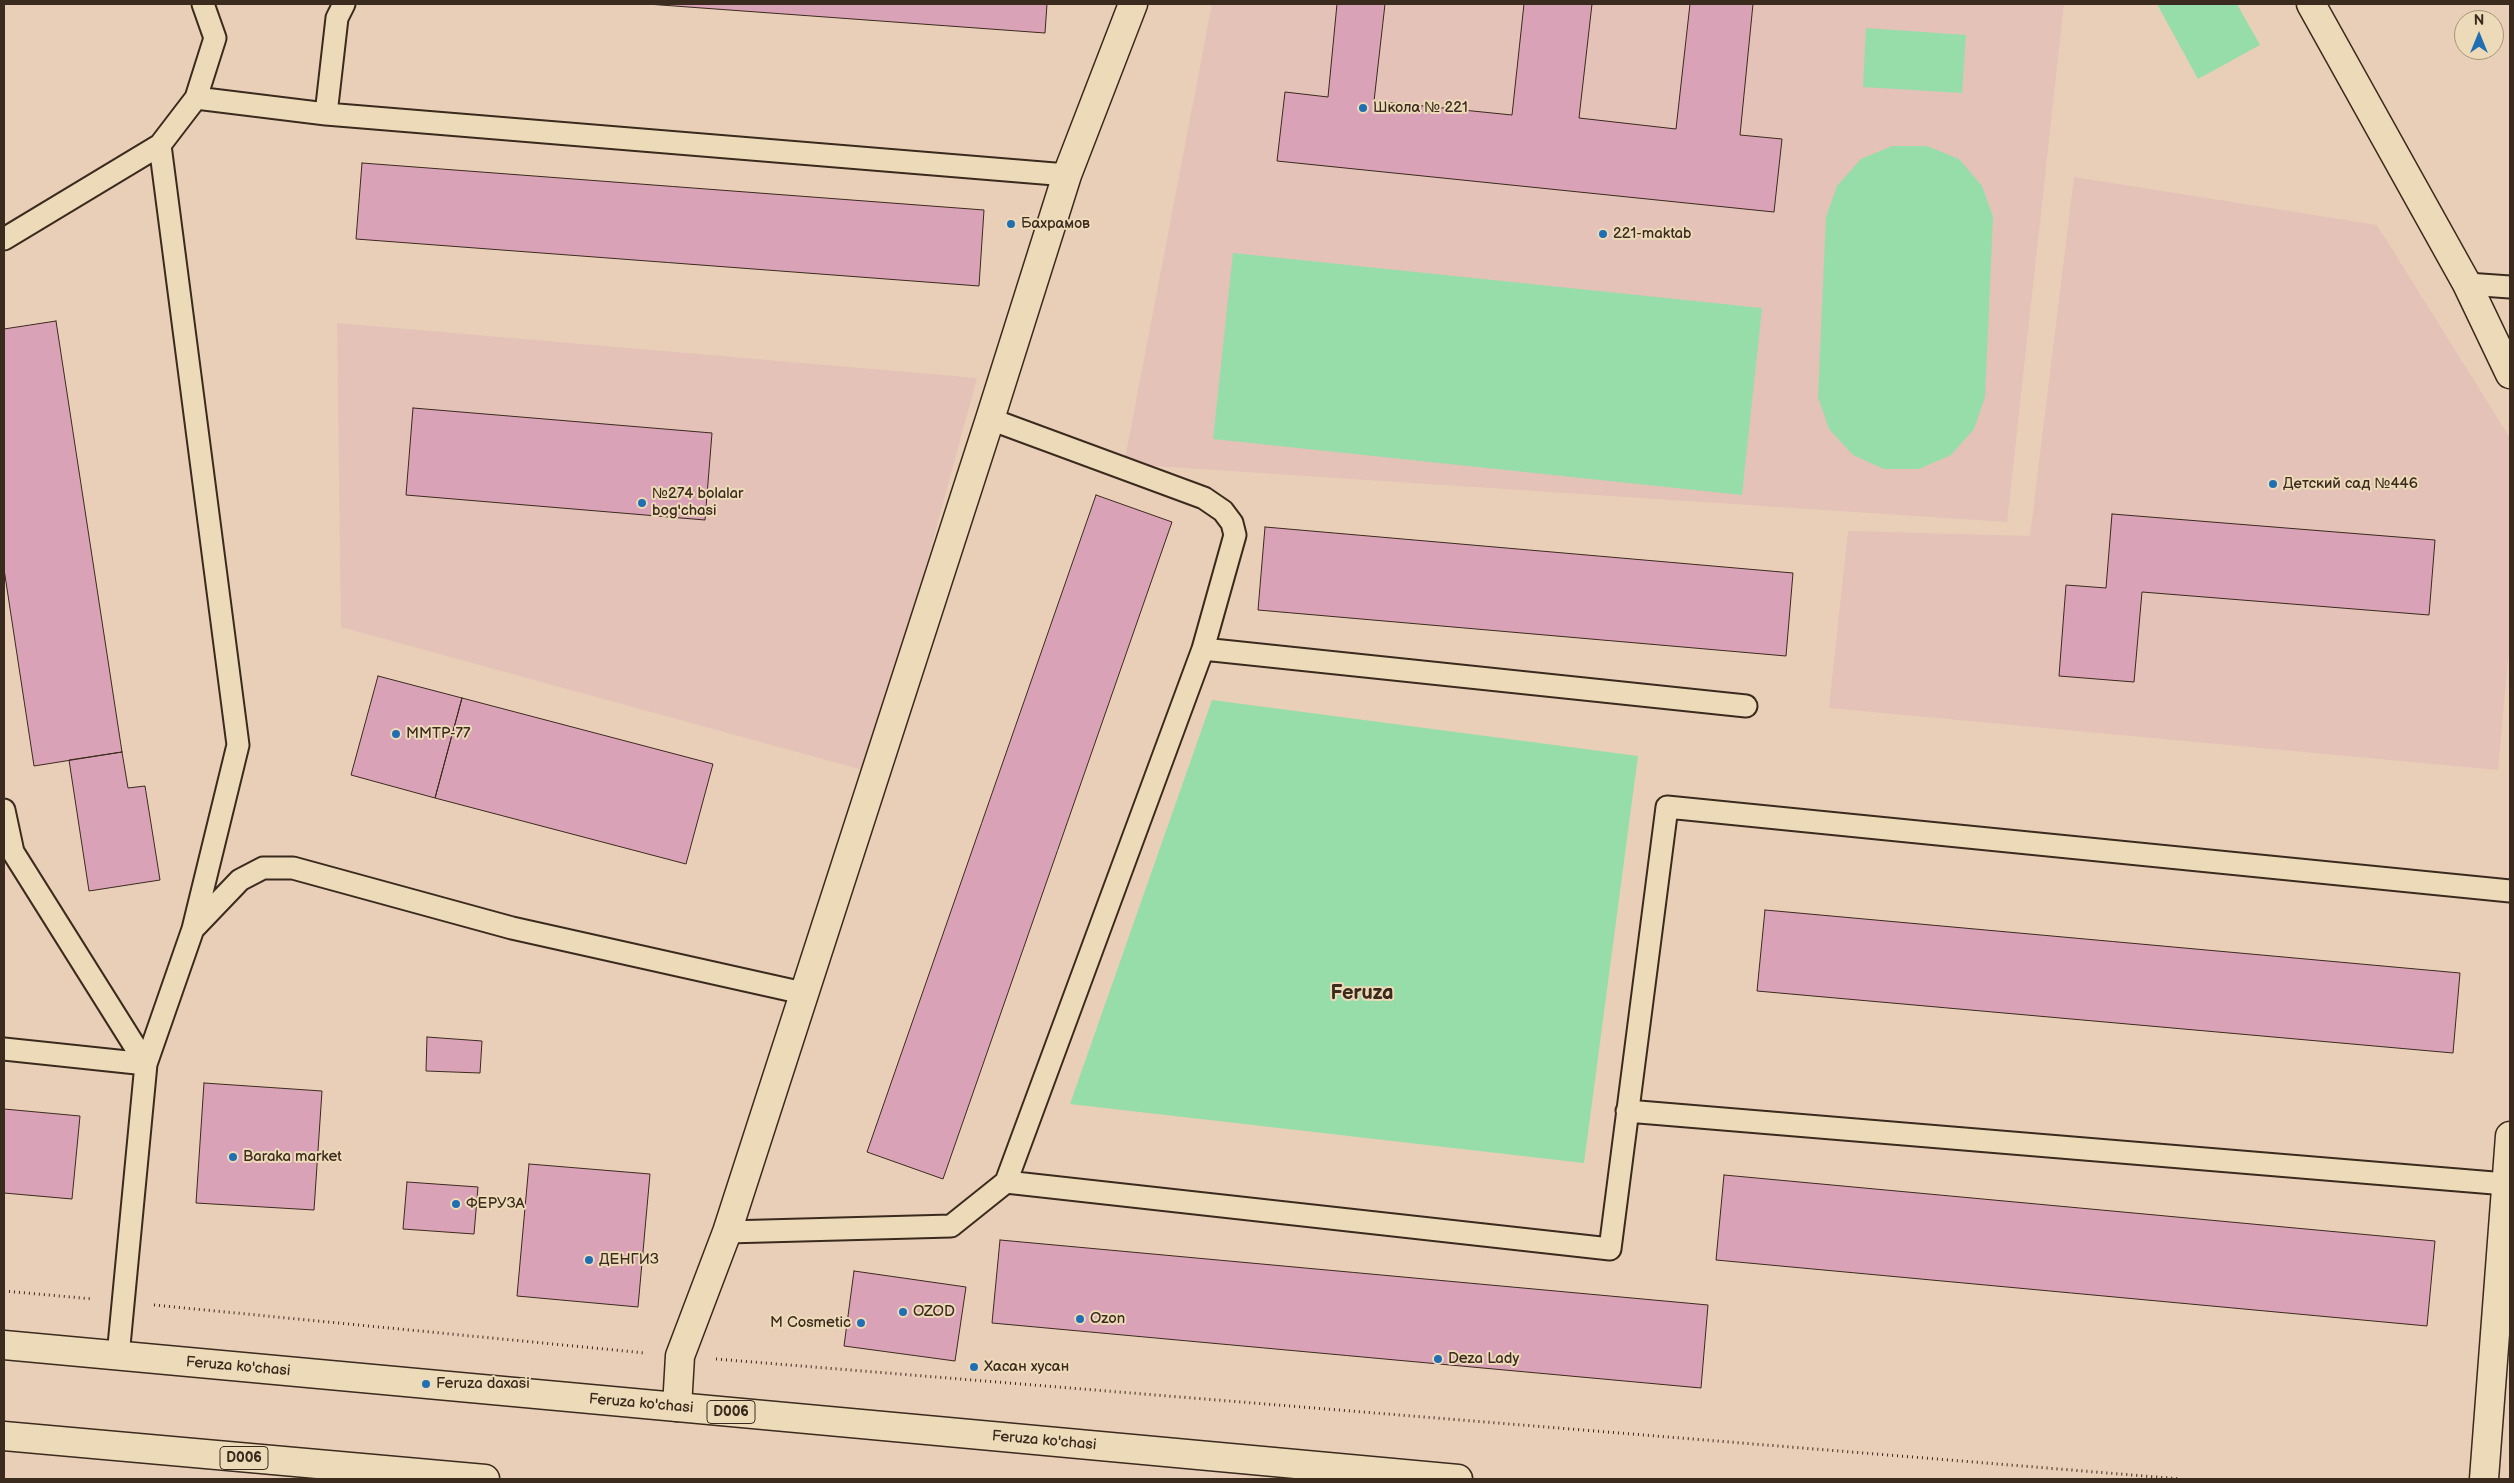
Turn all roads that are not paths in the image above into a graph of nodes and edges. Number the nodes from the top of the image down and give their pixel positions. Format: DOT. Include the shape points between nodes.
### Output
graph roads {
  1 [pos="203,4"];
  2 [pos="344,4"];
  3 [pos="1133,4"];
  4 [pos="2311,4"];
  5 [pos="196,98"];
  6 [pos="326,114"];
  7 [pos="160,145"];
  8 [pos="1067,174"];
  9 [pos="4,238"];
  10 [pos="2467,284"];
  11 [pos="2510,287"];
  12 [pos="2510,374"];
  13 [pos="990,419"];
  14 [pos="1203,649"];
  15 [pos="1746,706"];
  16 [pos="4,810"];
  17 [pos="2510,891"];
  18 [pos="193,929"];
  19 [pos="803,993"];
  20 [pos="4,1049"];
  21 [pos="146,1064"];
  22 [pos="1627,1111"];
  23 [pos="2510,1136"];
  24 [pos="1006,1182"];
  25 [pos="2506,1184"];
  26 [pos="727,1232"];
  27 [pos="2502,1337"];
  28 [pos="4,1345"];
  29 [pos="118,1356"];
  30 [pos="677,1407"];
  31 [pos="4,1436"];
  32 [pos="485,1479"];
  33 [pos="1458,1479"];
  34 [pos="2484,1479"];
  1 -- 5 [label="lane" via="215,38"];
  2 -- 6 [label="lane" via="337,18"];
  3 -- 8 [label="street"];
  4 -- 10 [label="street"];
  5 -- 6 [label="lane"];
  5 -- 7 [label="lane"];
  6 -- 8 [label="lane"];
  7 -- 9 [label="lane"];
  7 -- 18 [label="lane" via="238,745"];
  8 -- 13 [label="street"];
  10 -- 11 [label="lane"];
  10 -- 12 [label="street"];
  13 -- 14 [label="lane" via="1204,498 1223,511 1232,523 1235,535"];
  13 -- 19 [label="street"];
  14 -- 15 [label="lane"];
  14 -- 24 [label="lane"];
  16 -- 21 [label="lane" via="13,852"];
  17 -- 22 [label="lane" via="1667,807"];
  18 -- 19 [label="lane" via="240,880 263,868 293,868 512,928"];
  18 -- 21 [label="lane"];
  19 -- 26 [label="street"];
  20 -- 21 [label="lane"];
  21 -- 29 [label="lane"];
  22 -- 24 [label="lane" via="1610,1249"];
  22 -- 25 [label="lane"];
  23 -- 25 [label="street"];
  24 -- 26 [label="lane" via="951,1226"];
  25 -- 27 [label="street"];
  26 -- 30 [label="street" via="680,1356"];
  27 -- 34 [label="street"];
  28 -- 29 [label="street, Feruza ko'chasi / D006"];
  29 -- 30 [label="street, Feruza ko'chasi / D006"];
  30 -- 33 [label="street, Feruza ko'chasi / D006"];
  31 -- 32 [label="street, D006"];
}
